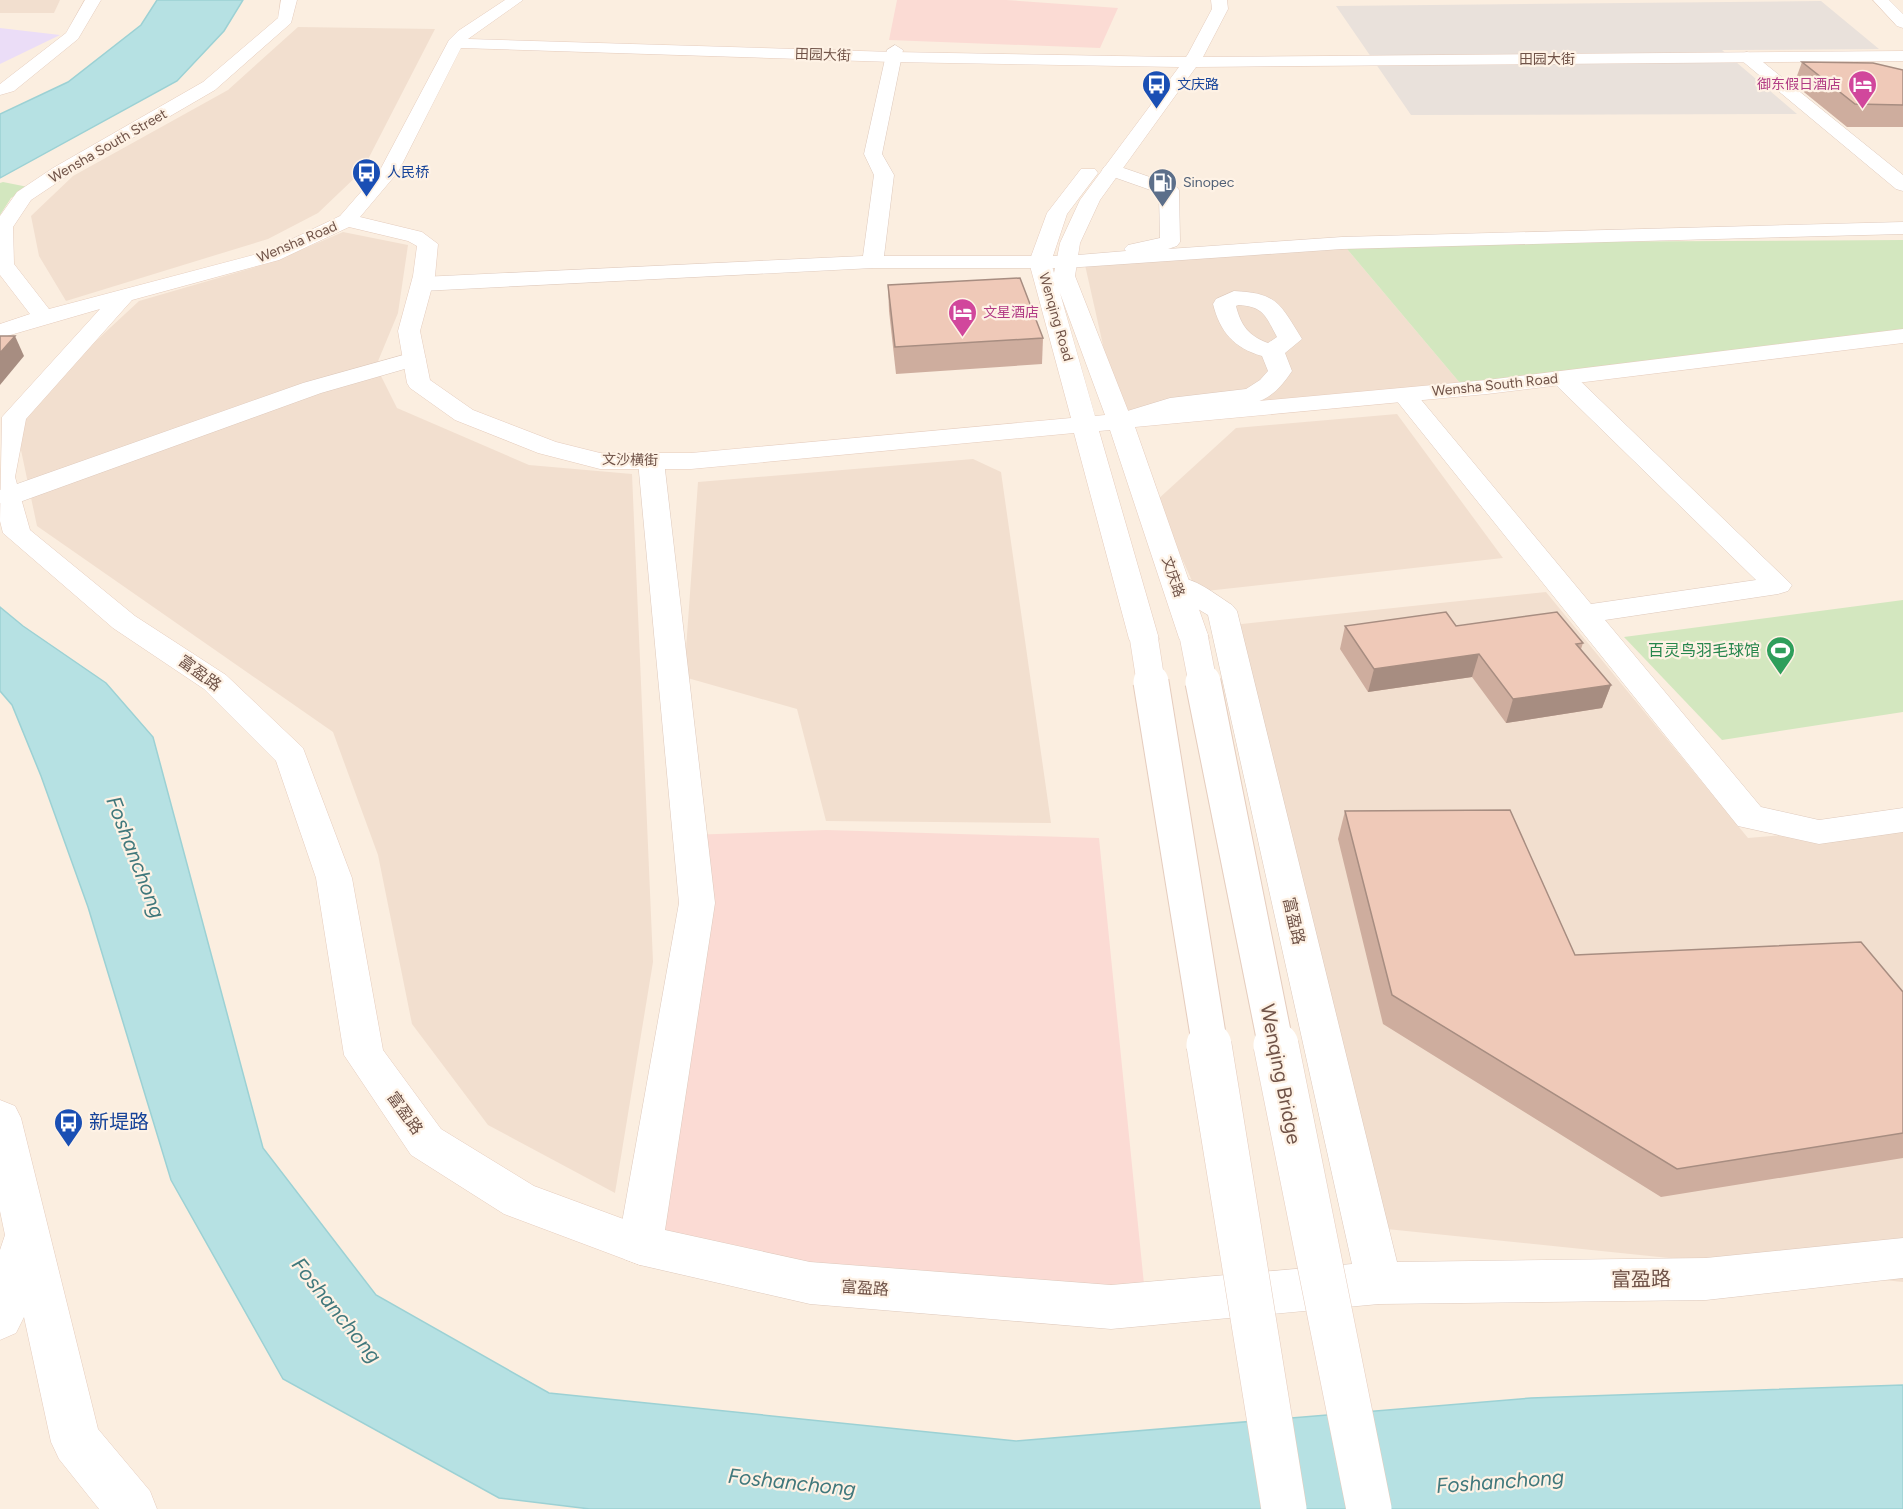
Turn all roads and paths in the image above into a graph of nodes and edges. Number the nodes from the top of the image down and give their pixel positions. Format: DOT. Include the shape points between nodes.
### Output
graph roads {
  1 [pos="93,0"];
  2 [pos="289,0"];
  3 [pos="515,0"];
  4 [pos="1881,0"];
  5 [pos="1211,5"];
  6 [pos="1903,23"];
  7 [pos="1192,28"];
  8 [pos="460,39"];
  9 [pos="894,54"];
  10 [pos="1903,56"];
  11 [pos="1180,57"];
  12 [pos="1747,57"];
  13 [pos="0,90"];
  14 [pos="1112,170"];
  15 [pos="1903,185"];
  16 [pos="347,220"];
  17 [pos="1903,228"];
  18 [pos="873,262"];
  19 [pos="1040,262"];
  20 [pos="1066,262"];
  21 [pos="422,284"];
  22 [pos="125,295"];
  23 [pos="44,316"];
  24 [pos="0,331"];
  25 [pos="1903,336"];
  26 [pos="0,337"];
  27 [pos="1272,351"];
  28 [pos="414,358"];
  29 [pos="1563,378"];
  30 [pos="1404,395"];
  31 [pos="1120,421"];
  32 [pos="1086,424"];
  33 [pos="651,461"];
  34 [pos="7,497"];
  35 [pos="1176,584"];
  36 [pos="1584,614"];
  37 [pos="1194,638"];
  38 [pos="1903,820"];
  39 [pos="0,1118"];
  40 [pos="27,1236"];
  41 [pos="640,1245"];
  42 [pos="1903,1258"];
  43 [pos="1379,1283"];
  44 [pos="0,1318"];
  45 [pos="132,1509"];
  46 [pos="1284,1509"];
  47 [pos="1369,1509"];
  1 -- 13 [label="street" via="72,36"];
  2 -- 23 [label="street, Wensha South Street" via="285,20 209,86 24,196 3,227 3,265"];
  3 -- 8 [label="street, Wensha Road"];
  4 -- 6 [label="street"];
  5 -- 7 [label="street"];
  5 -- 11 [label="street, 文庆路" via="1220,9"];
  8 -- 9 [label="street, 田园大街"];
  8 -- 16 [label="street, Wensha Road" via="387,172"];
  9 -- 11 [label="street, 田园大街"];
  9 -- 18 [label="street" via="873,154 884,175"];
  10 -- 12 [label="street, 田园大街"];
  11 -- 12 [label="street, 田园大街"];
  11 -- 14 [label="street, 文庆路"];
  11 -- 19 [label="street, Wenqing Road" via="1057,213"];
  12 -- 15 [label="street"];
  14 -- 20 [label="street, 文庆路" via="1090,200 1070,243"];
  14 -- 20 [label="street" via="1169,190 1170,242"];
  16 -- 21 [label="street, 文沙横街" via="415,236 428,244"];
  16 -- 22 [label="street, Wensha Road" via="272,256"];
  17 -- 20 [label="street" via="1342,243"];
  18 -- 19 [label="street"];
  18 -- 21 [label="street"];
  19 -- 20 [label="street"];
  19 -- 32 [label="street, Wenqing Road"];
  20 -- 31 [label="street, 文庆路" via="1065,276"];
  21 -- 28 [label="street, 文沙横街" via="409,331"];
  22 -- 23 [label="street, Wensha Road"];
  22 -- 34 [label="street, 富盈路" via="14,417 2,477"];
  23 -- 24 [label="street"];
  23 -- 26 [label="street"];
  25 -- 29 [label="street, Wensha South Road"];
  27 -- 31 [label="street" via="1280,371 1269,386 1253,396 1170,405"];
  28 -- 33 [label="street, 文沙横街" via="419,383 464,415 547,448 600,461"];
  28 -- 34 [label="street" via="312,388"];
  29 -- 30 [label="street, Wensha South Road"];
  29 -- 36 [label="street" via="1778,585"];
  30 -- 31 [label="street, Wensha South Road"];
  30 -- 36 [label="street"];
  31 -- 32 [label="street, Wensha South Road"];
  31 -- 35 [label="street, 文庆路"];
  32 -- 33 [label="street, 文沙横街" via="691,461"];
  32 -- 46 [label="street, Wenqing Road, bridge" via="1144,639"];
  33 -- 41 [label="street" via="697,903"];
  34 -- 41 [label="street, 富盈路" via="17,533 124,622 215,682 291,756 334,878 364,1055 426,1142 519,1200"];
  35 -- 37 [label="street, 文庆路"];
  35 -- 43 [label="street, 富盈路" via="1222,611"];
  36 -- 38 [label="street" via="1750,817 1819,832"];
  37 -- 47 [label="street, Wenqing Bridge, bridge"];
  39 -- 40 [label="street"];
  40 -- 44 [label="street"];
  40 -- 45 [label="street" via="76,1442"];
  41 -- 43 [label="street, 富盈路" via="810,1283 1111,1307"];
  42 -- 43 [label="street, 富盈路" via="1706,1278"];
}
